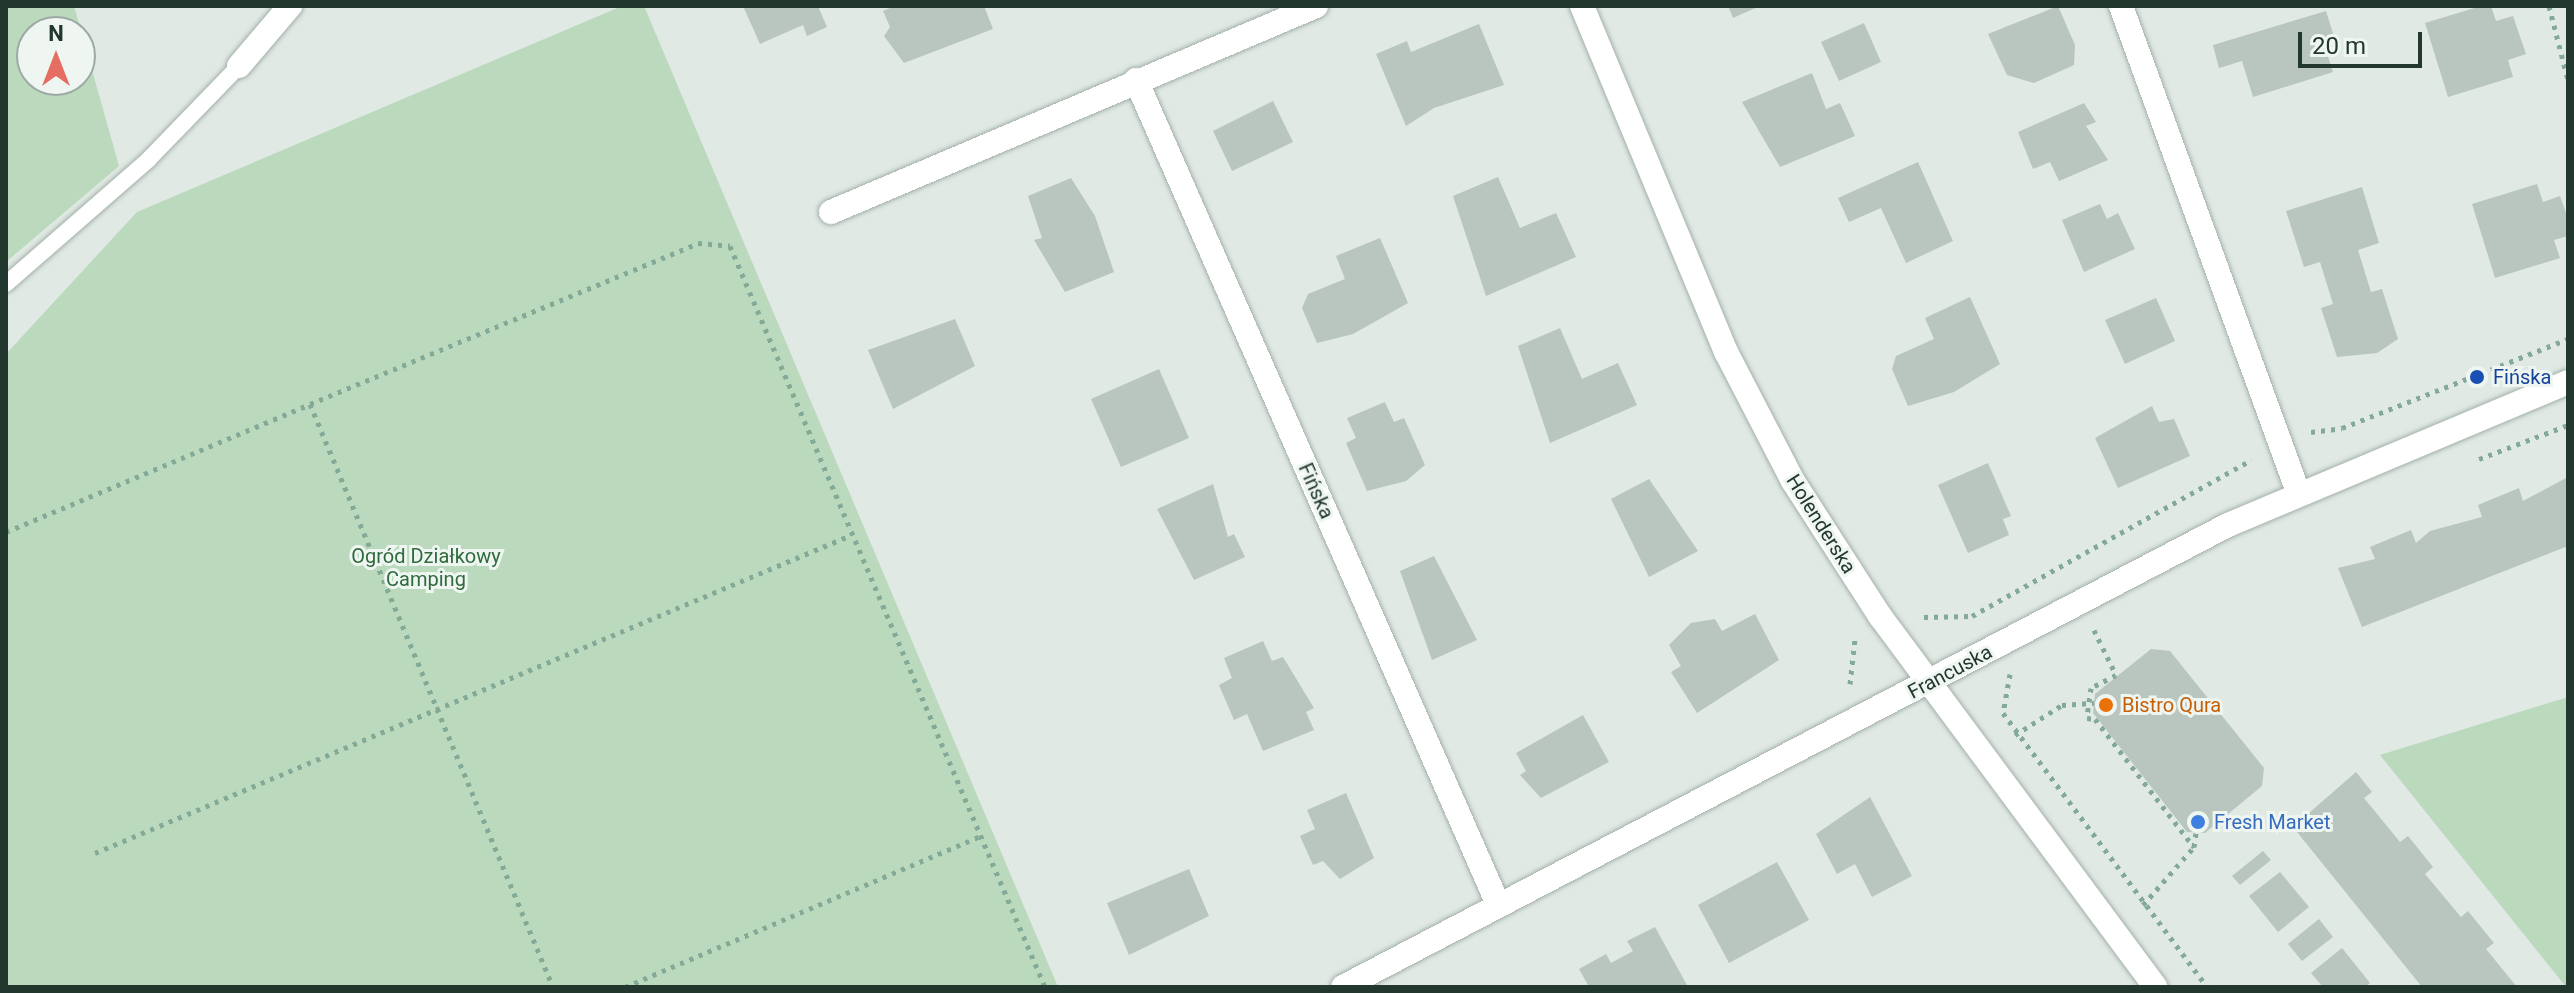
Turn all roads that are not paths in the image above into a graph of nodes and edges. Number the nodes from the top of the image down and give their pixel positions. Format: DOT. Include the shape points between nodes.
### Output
graph roads {
  1 [pos="290,6"];
  2 [pos="1316,6"];
  3 [pos="1582,6"];
  4 [pos="2121,6"];
  5 [pos="239,66"];
  6 [pos="1136,80"];
  7 [pos="831,212"];
  8 [pos="6,284"];
  9 [pos="2568,382"];
  10 [pos="2298,492"];
  11 [pos="1930,682"];
  12 [pos="1497,902"];
  13 [pos="1343,987"];
  14 [pos="2156,987"];
  1 -- 5 [label="street"];
  2 -- 6 [label="street"];
  3 -- 11 [label="street, Holenderska" via="1766,434 1836,550"];
  4 -- 10 [label="street"];
  5 -- 8 [label="lane" via="148,160"];
  6 -- 7 [label="street"];
  6 -- 12 [label="street, Fińska"];
  9 -- 10 [label="street, Francuska"];
  10 -- 11 [label="street, Francuska"];
  11 -- 12 [label="street, Francuska"];
  11 -- 14 [label="street, Holenderska"];
  12 -- 13 [label="street, Francuska"];
}
